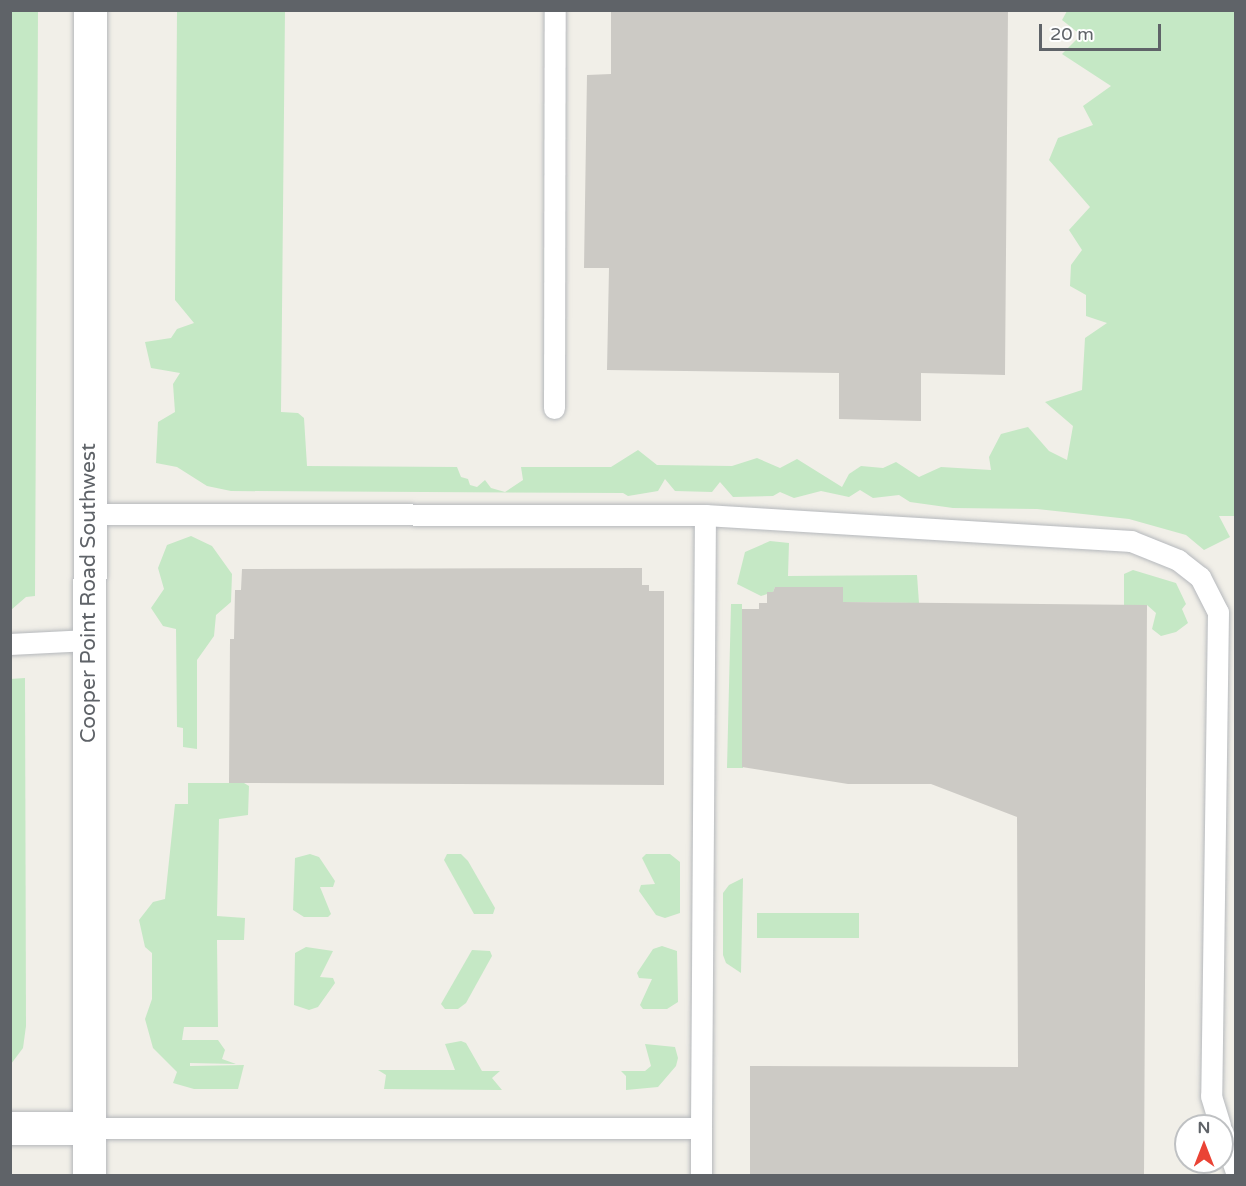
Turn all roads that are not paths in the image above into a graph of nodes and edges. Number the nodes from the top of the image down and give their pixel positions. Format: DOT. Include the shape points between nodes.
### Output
graph roads {
  1 [pos="90,10"];
  2 [pos="555,10"];
  3 [pos="554,408"];
  4 [pos="89,514"];
  5 [pos="705,515"];
  6 [pos="88,640"];
  7 [pos="10,644"];
  8 [pos="1216,1114"];
  9 [pos="10,1128"];
  10 [pos="89,1128"];
  11 [pos="701,1128"];
  12 [pos="89,1176"];
  13 [pos="701,1176"];
  1 -- 4 [label="main road, Cooper Point Road Southwest"];
  2 -- 3 [label="lane"];
  4 -- 5 [label="lane"];
  4 -- 6 [label="main road, Cooper Point Road Southwest"];
  5 -- 8 [label="lane" via="1131,541 1156,548 1200,577 1218,612 1211,1096"];
  5 -- 11 [label="lane"];
  6 -- 7 [label="lane"];
  6 -- 10 [label="main road, Cooper Point Road Southwest"];
  9 -- 10 [label="main road"];
  10 -- 11 [label="lane"];
  10 -- 12 [label="main road, Cooper Point Road Southwest"];
  11 -- 13 [label="lane"];
}
